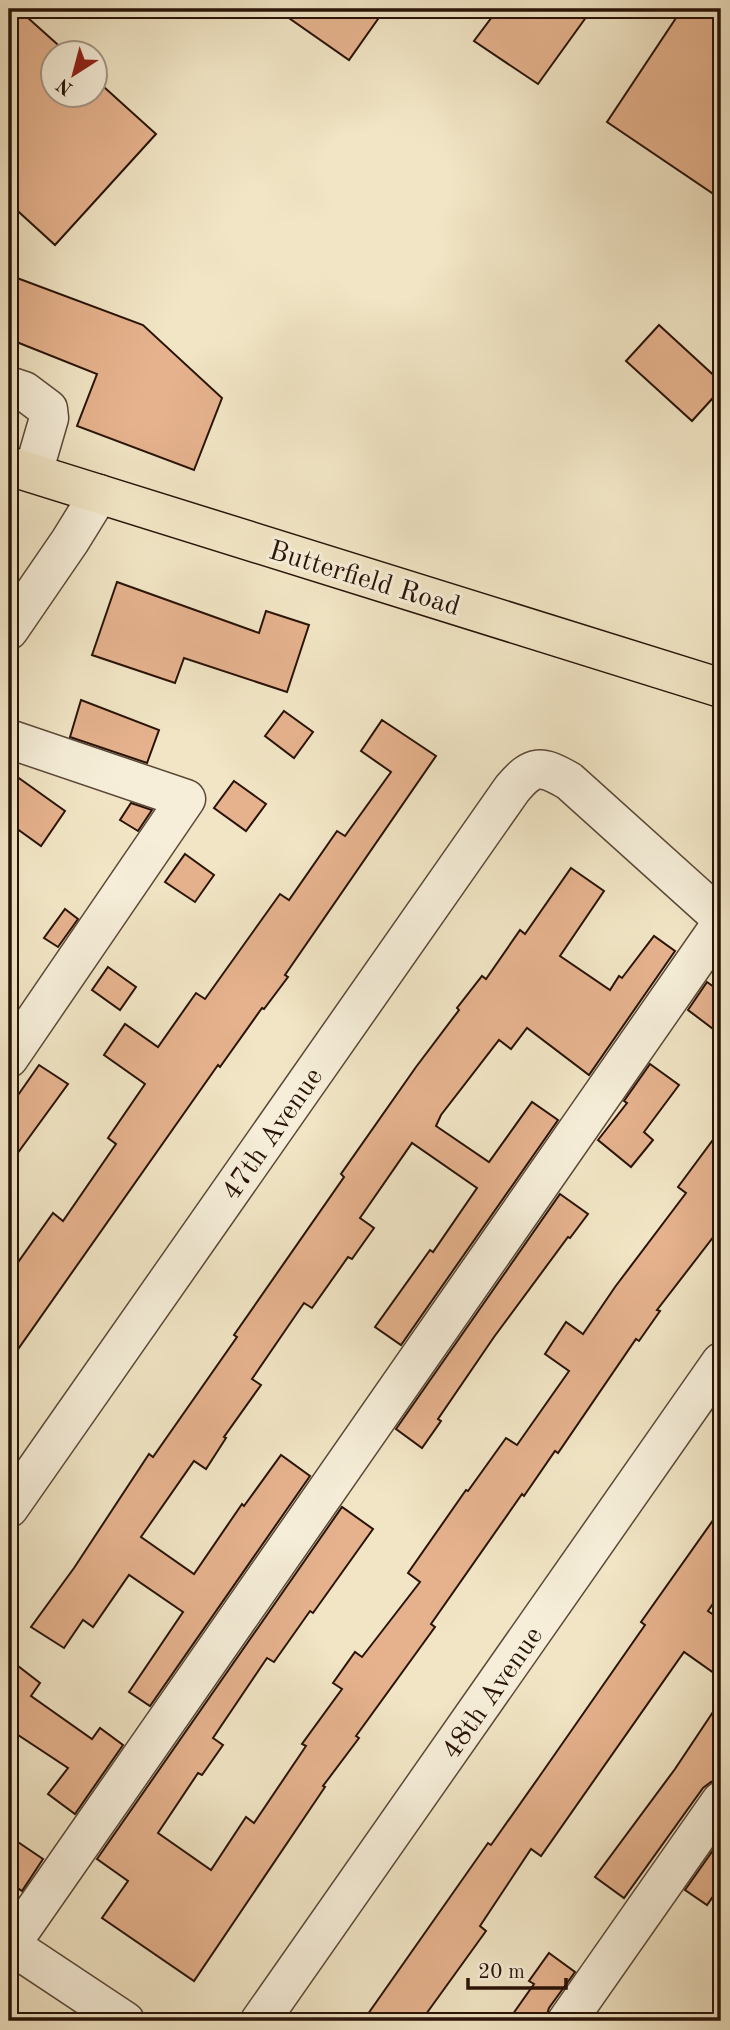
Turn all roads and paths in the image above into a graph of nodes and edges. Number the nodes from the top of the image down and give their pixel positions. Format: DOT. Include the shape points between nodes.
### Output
graph roads {
  1 [pos="9,386"];
  2 [pos="21,470"];
  3 [pos="99,494"];
  4 [pos="9,631"];
  5 [pos="721,688"];
  6 [pos="9,739"];
  7 [pos="721,918"];
  8 [pos="721,924"];
  9 [pos="9,1058"];
  10 [pos="721,1362"];
  11 [pos="9,1508"];
  12 [pos="721,1801"];
  13 [pos="9,1945"];
  14 [pos="125,2021"];
  15 [pos="260,2021"];
  16 [pos="567,2021"];
  1 -- 2 [label="street" via="48,409 49,418"];
  2 -- 3 [label="main road, Butterfield Road"];
  3 -- 4 [label="street"];
  3 -- 5 [label="main road, Butterfield Road"];
  6 -- 9 [label="street" via="186,799"];
  7 -- 11 [label="street, 47th Avenue" via="569,781 540,768 526,772"];
  8 -- 13 [label="street"];
  10 -- 15 [label="street, 48th Avenue"];
  12 -- 16 [label="street"];
  13 -- 14 [label="street"];
}
